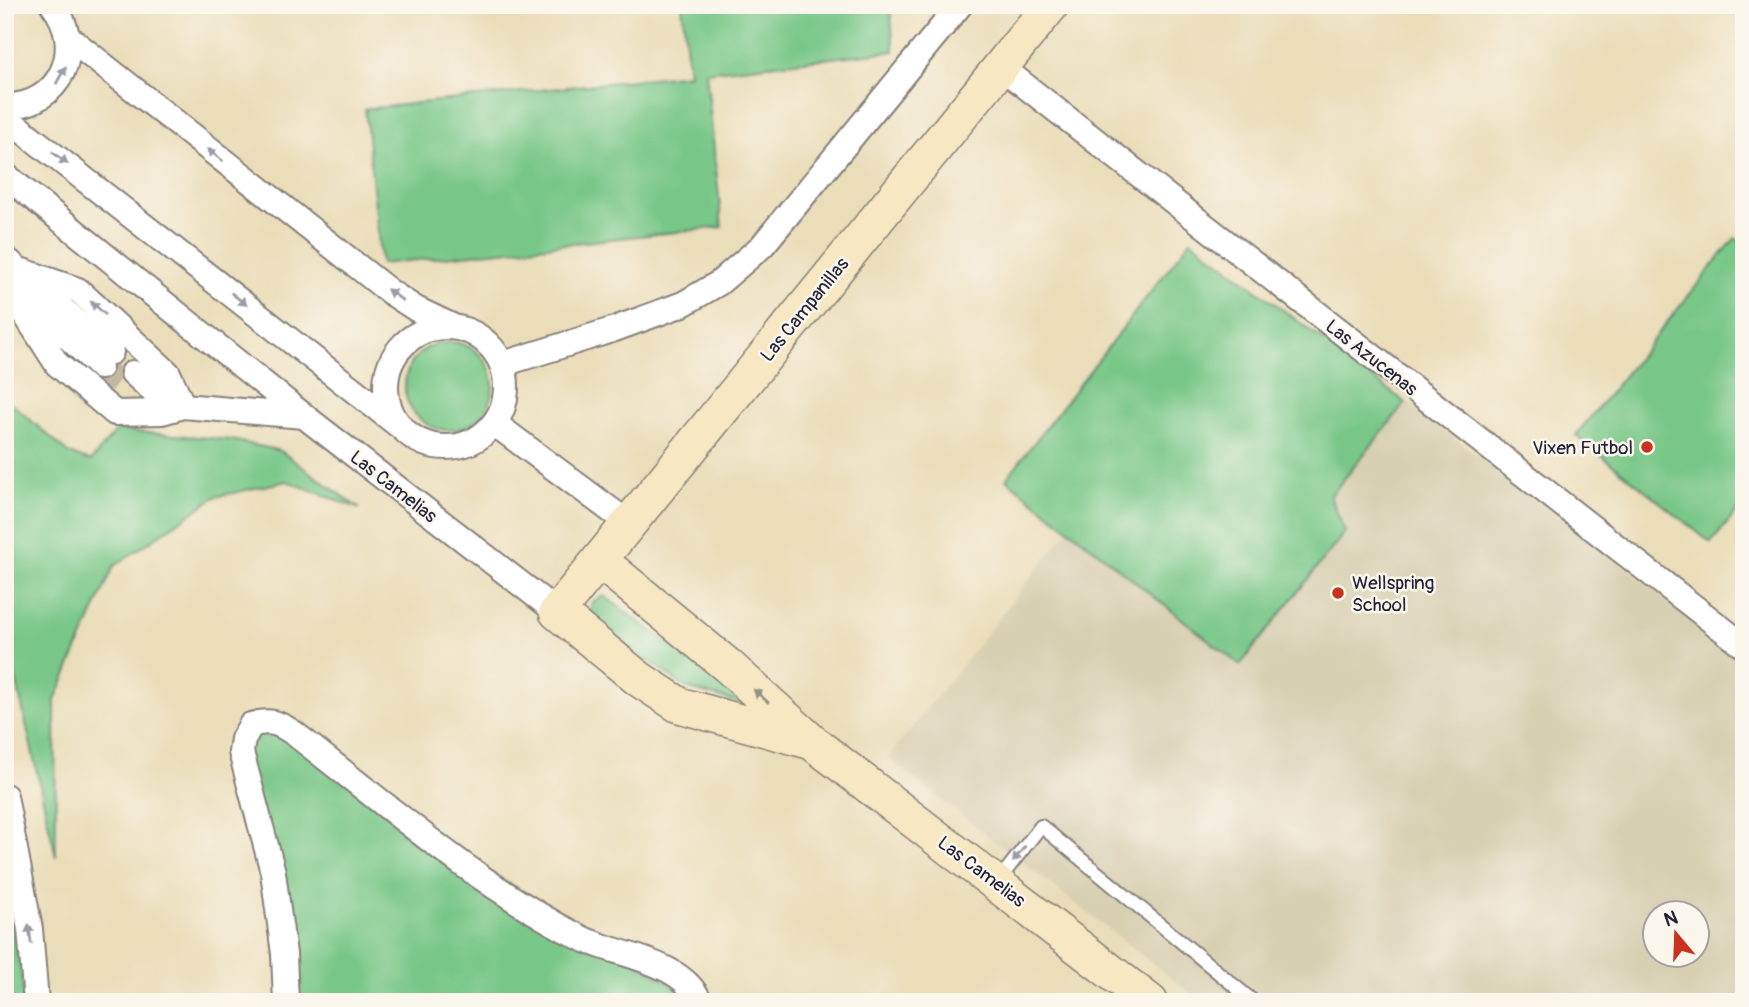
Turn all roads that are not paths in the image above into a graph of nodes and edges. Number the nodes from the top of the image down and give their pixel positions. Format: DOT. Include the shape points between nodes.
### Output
graph roads {
  1 [pos="53,5"];
  2 [pos="960,5"];
  3 [pos="1051,5"];
  4 [pos="69,38"];
  5 [pos="1001,67"];
  6 [pos="5,106"];
  7 [pos="5,117"];
  8 [pos="5,175"];
  9 [pos="10,270"];
  10 [pos="454,327"];
  11 [pos="105,360"];
  12 [pos="503,364"];
  13 [pos="128,379"];
  14 [pos="183,406"];
  15 [pos="304,416"];
  16 [pos="495,424"];
  17 [pos="402,428"];
  18 [pos="628,523"];
  19 [pos="599,560"];
  20 [pos="557,612"];
  21 [pos="1744,646"];
  22 [pos="812,742"];
  23 [pos="5,796"];
  24 [pos="996,882"];
  25 [pos="36,1002"];
  26 [pos="286,1002"];
  27 [pos="700,1002"];
  28 [pos="1150,1002"];
  29 [pos="1254,1002"];
  1 -- 4 [label="street"];
  2 -- 12 [label="street" via="761,246 719,283 683,304"];
  3 -- 5 [label="street, Las Campanillas"];
  6 -- 4 [label="street, one-way" via="36,101 51,90 63,75"];
  10 -- 4 [label="street, one-way" via="390,292"];
  5 -- 18 [label="street, Las Campanillas"];
  5 -- 21 [label="street, Las Azucenas"];
  7 -- 17 [label="street, one-way"];
  8 -- 15 [label="street, Las Camelias"];
  9 -- 11 [label="street"];
  14 -- 9 [label="street, one-way" via="168,373 78,290"];
  9 -- 14 [label="street" via="57,364 115,413 162,412"];
  10 -- 12 [label="street" via="474,333 491,346"];
  10 -- 17 [label="street" via="433,328 414,336 398,350 388,369 390,410"];
  12 -- 16 [label="street" via="505,405"];
  13 -- 14 [label="street"];
  14 -- 15 [label="street"];
  15 -- 20 [label="street, Las Camelias"];
  16 -- 17 [label="street" via="460,446 439,447 418,441"];
  16 -- 18 [label="street"];
  18 -- 19 [label="street, Las Campanillas"];
  19 -- 20 [label="street, Las Campanillas"];
  22 -- 19 [label="street, Las Camelias, one-way"];
  20 -- 22 [label="street, Las Camelias" via="639,679 679,705"];
  22 -- 24 [label="street, Las Camelias"];
  25 -- 23 [label="street, one-way" via="30,929"];
  24 -- 28 [label="street, Las Camelias"];
  29 -- 24 [label="lane, one-way" via="1041,826"];
  26 -- 27 [label="street" via="273,872 241,752 251,725 265,721 277,721 505,894 584,939 670,970 685,980"];
}
